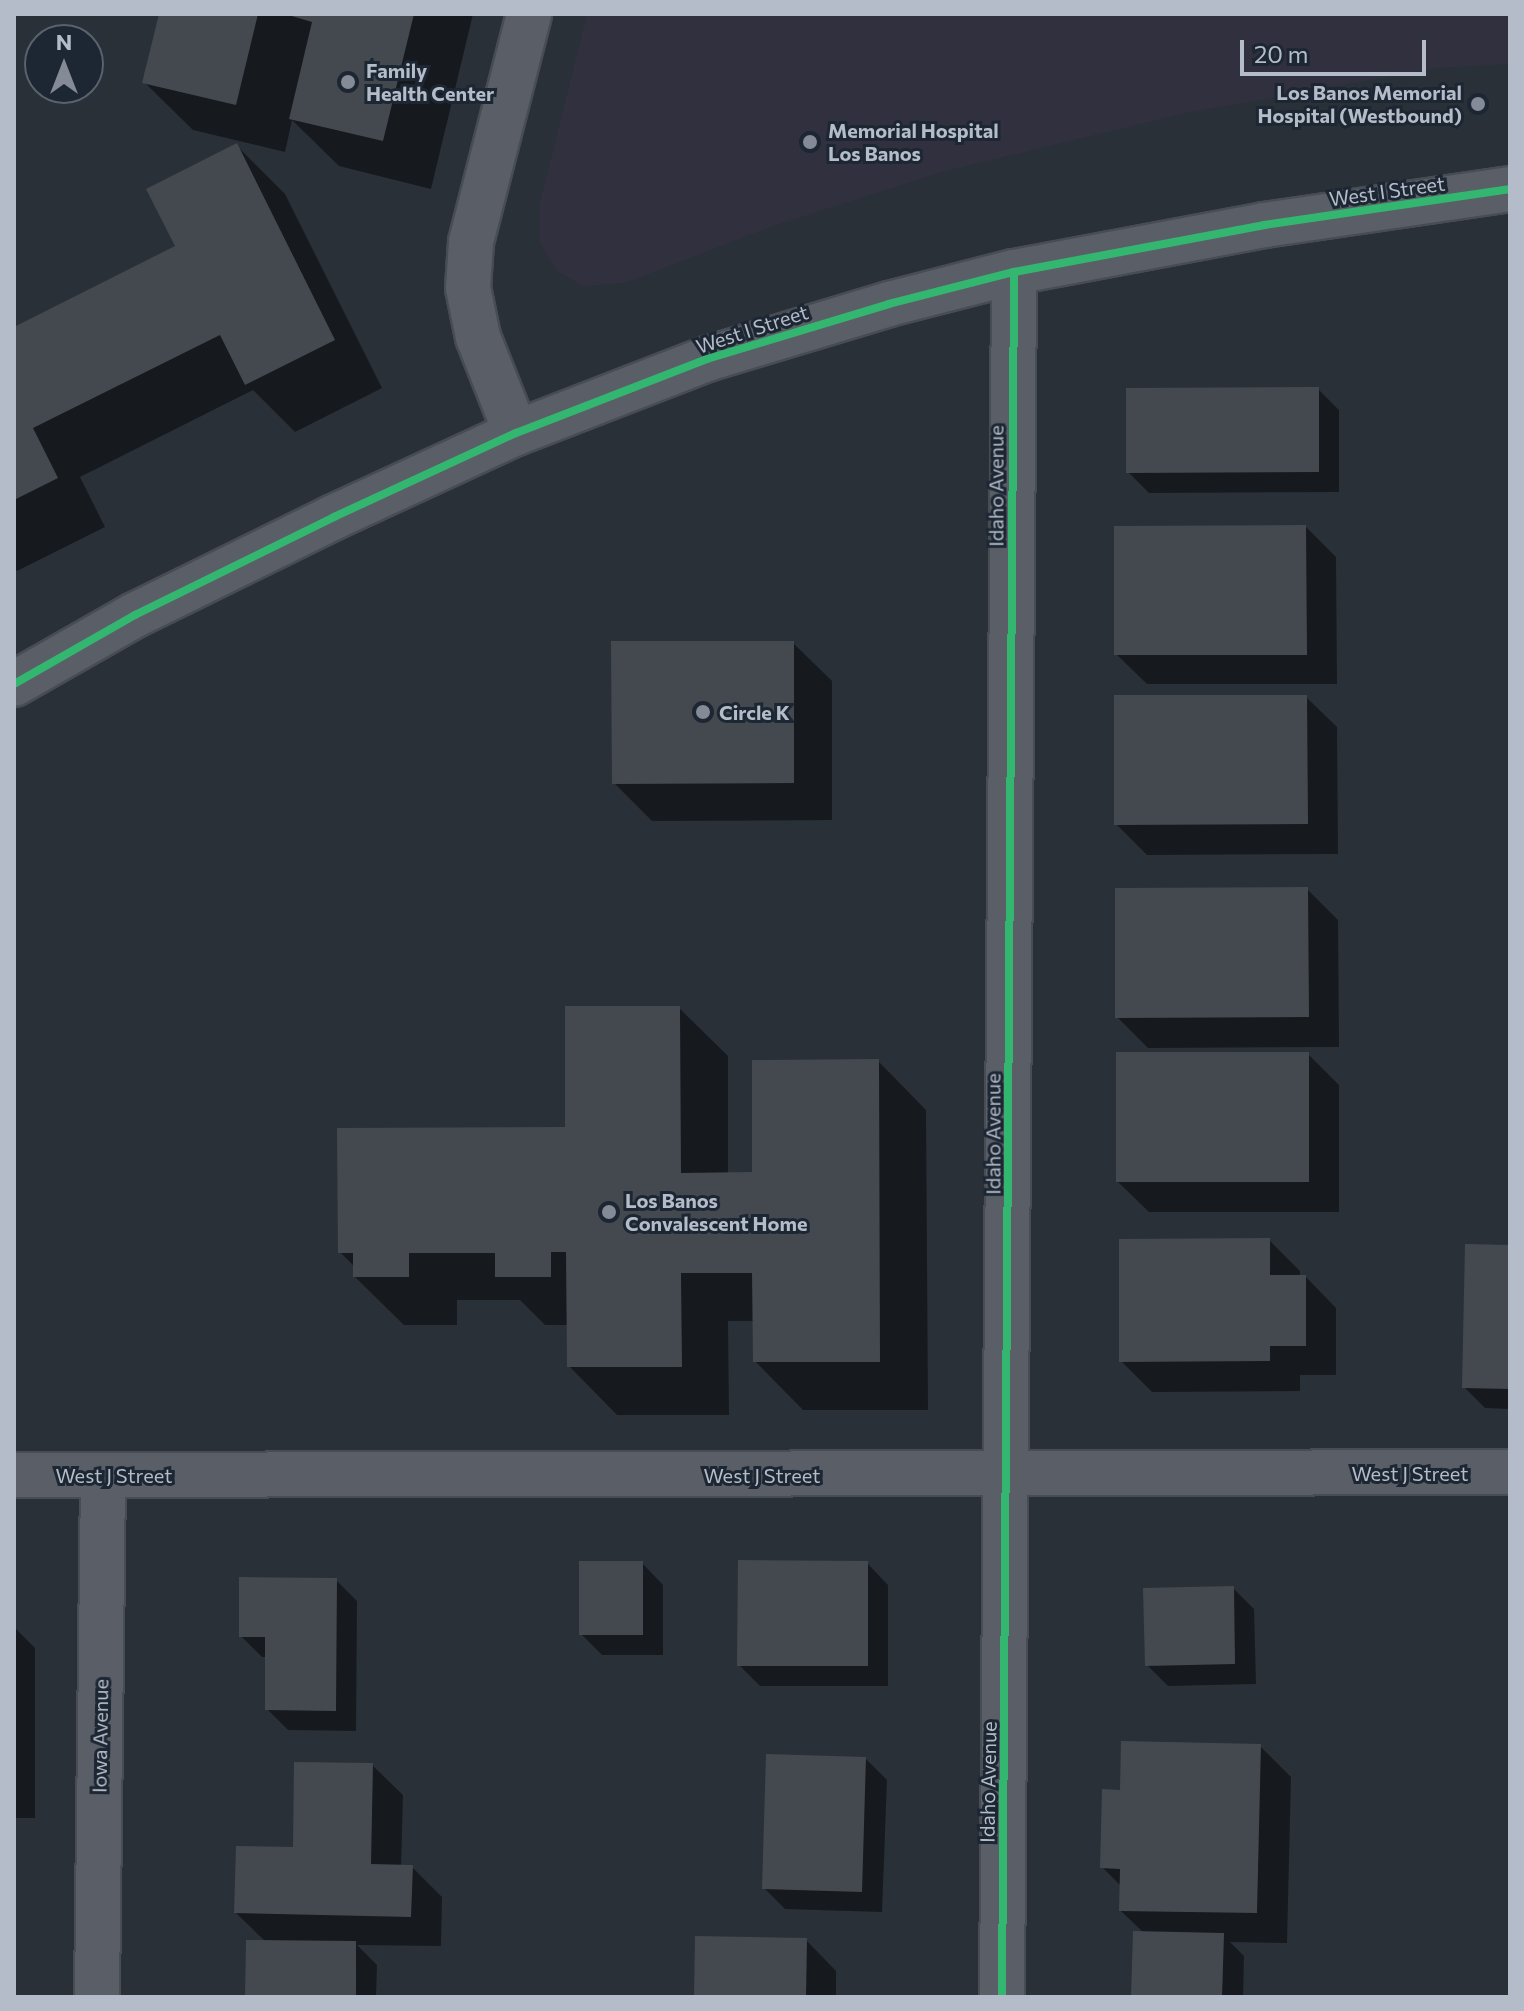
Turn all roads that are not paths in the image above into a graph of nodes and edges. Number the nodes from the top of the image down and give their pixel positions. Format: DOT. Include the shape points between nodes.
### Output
graph roads {
  1 [pos="529,14"];
  2 [pos="1510,189"];
  3 [pos="1014,272"];
  4 [pos="516,433"];
  5 [pos="14,684"];
  6 [pos="1510,1472"];
  7 [pos="14,1475"];
  8 [pos="103,1475"];
  9 [pos="1008,1475"];
  10 [pos="97,1997"];
  11 [pos="1002,1997"];
  1 -- 4 [label="street" via="471,242 468,288 478,337"];
  2 -- 3 [label="street, West I Street" via="1264,225"];
  3 -- 4 [label="street, West I Street" via="707,359"];
  3 -- 9 [label="street, Idaho Avenue"];
  4 -- 5 [label="street, West I Street" via="135,615"];
  6 -- 9 [label="street, West J Street"];
  7 -- 8 [label="street, West J Street"];
  8 -- 9 [label="street, West J Street"];
  8 -- 10 [label="street, Iowa Avenue"];
  9 -- 11 [label="street, Idaho Avenue"];
}
